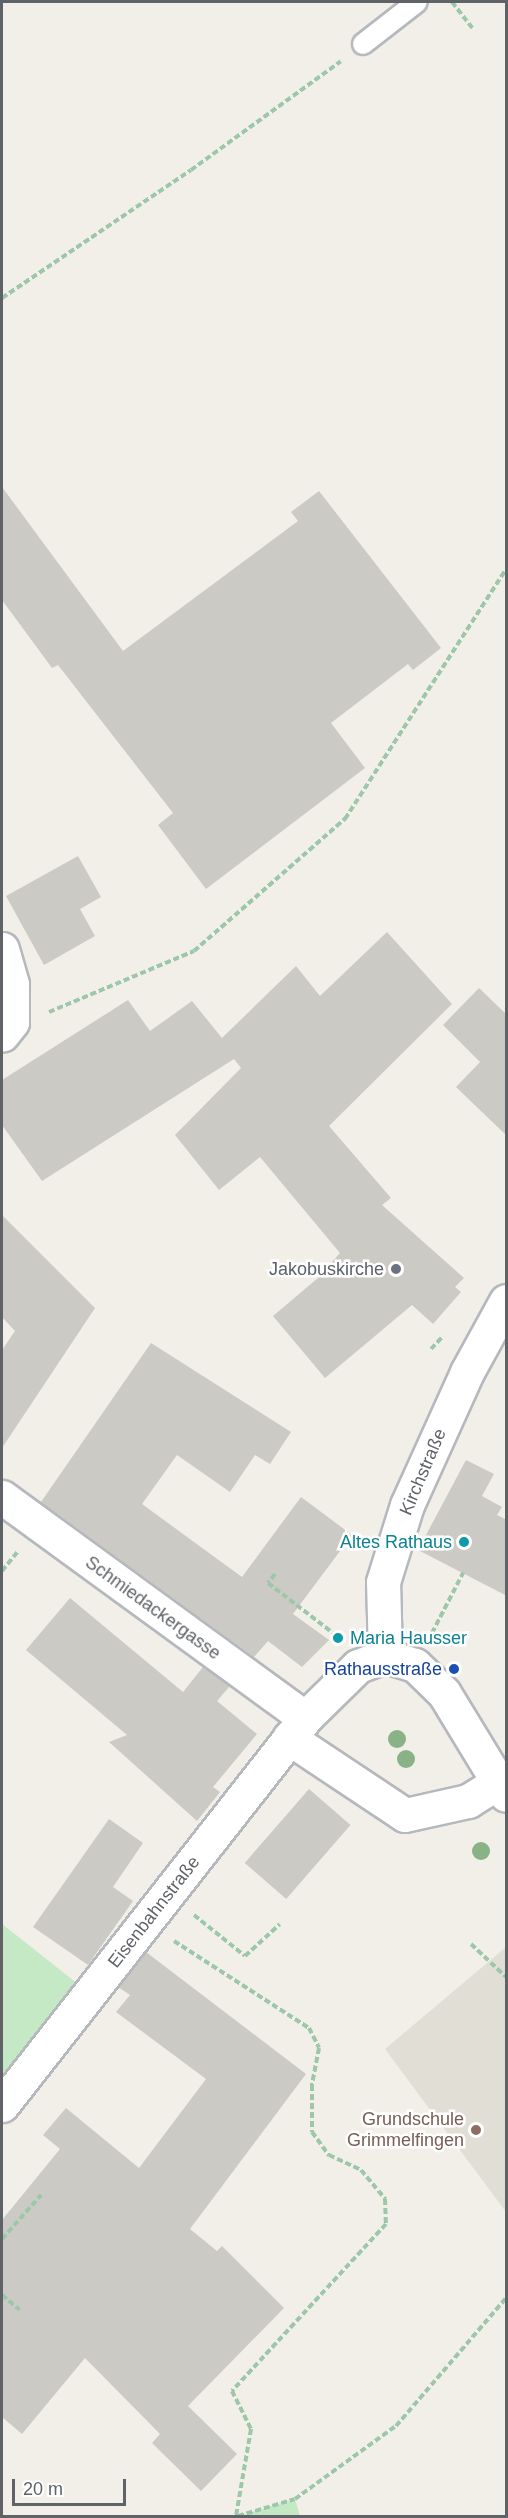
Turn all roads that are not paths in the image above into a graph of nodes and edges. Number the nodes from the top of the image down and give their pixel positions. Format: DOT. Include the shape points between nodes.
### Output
graph roads {
  1 [pos="417,2"];
  2 [pos="363,44"];
  3 [pos="2,949"];
  4 [pos="7,1029"];
  5 [pos="507,1301"];
  6 [pos="2,1497"];
  7 [pos="374,1660"];
  8 [pos="297,1728"];
  9 [pos="503,1788"];
  10 [pos="2,2105"];
  1 -- 2 [label="lane"];
  3 -- 4 [label="street" via="12,984"];
  5 -- 7 [label="street, Kirchstraße" via="467,1372 406,1505 384,1582"];
  6 -- 8 [label="street, Schmiedackergasse"];
  7 -- 8 [label="street" via="345,1676"];
  7 -- 9 [label="street" via="415,1665 444,1693"];
  8 -- 9 [label="street, Schmiedackergasse" via="405,1815 468,1801"];
  8 -- 10 [label="street, Eisenbahnstraße"];
}
